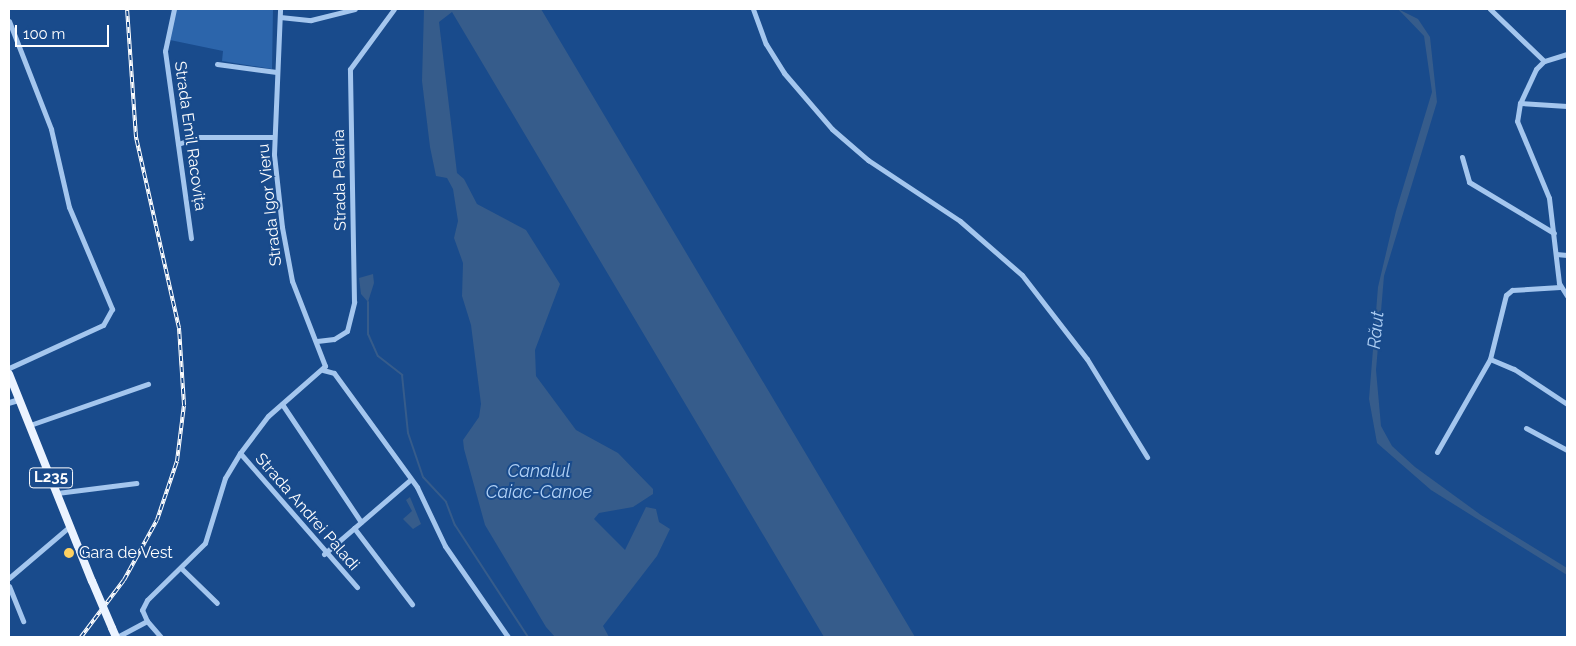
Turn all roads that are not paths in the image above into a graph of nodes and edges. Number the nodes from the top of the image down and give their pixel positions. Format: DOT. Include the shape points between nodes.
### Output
graph roads {
  1 [pos="174,9"];
  2 [pos="280,9"];
  3 [pos="355,9"];
  4 [pos="394,9"];
  5 [pos="753,9"];
  6 [pos="1490,9"];
  7 [pos="280,17"];
  8 [pos="9,21"];
  9 [pos="1567,54"];
  10 [pos="1544,61"];
  11 [pos="217,64"];
  12 [pos="276,72"];
  13 [pos="1520,103"];
  14 [pos="1567,106"];
  15 [pos="274,137"];
  16 [pos="178,144"];
  17 [pos="1462,156"];
  18 [pos="1554,233"];
  19 [pos="191,238"];
  20 [pos="1556,254"];
  21 [pos="1567,255"];
  22 [pos="1560,287"];
  23 [pos="1567,296"];
  24 [pos="317,341"];
  25 [pos="1490,359"];
  26 [pos="9,368"];
  27 [pos="323,370"];
  28 [pos="9,374"];
  29 [pos="148,384"];
  30 [pos="20,400"];
  31 [pos="9,402"];
  32 [pos="282,404"];
  33 [pos="1567,404"];
  34 [pos="30,425"];
  35 [pos="1526,428"];
  36 [pos="1567,450"];
  37 [pos="1437,452"];
  38 [pos="240,453"];
  39 [pos="1147,458"];
  40 [pos="409,481"];
  41 [pos="136,483"];
  42 [pos="57,493"];
  43 [pos="361,522"];
  44 [pos="70,526"];
  45 [pos="354,528"];
  46 [pos="324,554"];
  47 [pos="181,568"];
  48 [pos="9,578"];
  49 [pos="9,586"];
  50 [pos="357,587"];
  51 [pos="217,603"];
  52 [pos="412,604"];
  53 [pos="23,621"];
  54 [pos="147,621"];
  55 [pos="116,637"];
  56 [pos="161,637"];
  57 [pos="508,637"];
  1 -- 16 [label="street, Strada Emil Racovița" via="165,51"];
  2 -- 7 [label="street, Strada Igor Vieru"];
  3 -- 7 [label="street" via="312,20"];
  4 -- 24 [label="street, Strada Palaria" via="350,70 354,302 345,332"];
  5 -- 39 [label="street" via="766,44 784,73 832,129 868,160 960,221 1022,275 1087,358"];
  6 -- 10 [label="street"];
  7 -- 12 [label="street, Strada Igor Vieru"];
  8 -- 26 [label="street" via="51,129 67,202 112,309 102,325"];
  9 -- 10 [label="street"];
  10 -- 13 [label="street"];
  11 -- 12 [label="street"];
  12 -- 15 [label="street, Strada Igor Vieru"];
  13 -- 14 [label="street"];
  13 -- 18 [label="street" via="1518,133 1547,192"];
  15 -- 16 [label="street" via="198,137"];
  15 -- 24 [label="street, Strada Igor Vieru" via="286,255 299,303"];
  16 -- 19 [label="street, Strada Emil Racovița"];
  17 -- 18 [label="street" via="1469,182"];
  18 -- 20 [label="street"];
  20 -- 21 [label="street"];
  20 -- 22 [label="street"];
  22 -- 23 [label="street"];
  22 -- 25 [label="street" via="1508,292"];
  24 -- 27 [label="street, Strada Igor Vieru"];
  25 -- 33 [label="street" via="1514,368"];
  25 -- 37 [label="street"];
  27 -- 32 [label="street"];
  27 -- 40 [label="street" via="334,372"];
  28 -- 30 [label="main road, L235"];
  29 -- 34 [label="street"];
  30 -- 31 [label="street"];
  30 -- 34 [label="main road, L235"];
  32 -- 38 [label="street"];
  32 -- 43 [label="street"];
  34 -- 42 [label="main road, L235"];
  35 -- 36 [label="street"];
  38 -- 46 [label="street, Strada Andrei Paladi"];
  38 -- 47 [label="street" via="225,478 205,543"];
  40 -- 43 [label="street"];
  40 -- 57 [label="street" via="418,487 444,546"];
  41 -- 42 [label="street"];
  42 -- 44 [label="main road, L235"];
  43 -- 45 [label="street"];
  44 -- 48 [label="street"];
  44 -- 55 [label="main road, L235, bridge"];
  45 -- 46 [label="street"];
  45 -- 52 [label="street"];
  46 -- 50 [label="street, Strada Andrei Paladi"];
  47 -- 51 [label="street"];
  47 -- 54 [label="street" via="147,600 142,610"];
  49 -- 53 [label="street"];
  54 -- 55 [label="street"];
  54 -- 56 [label="street"];
}
